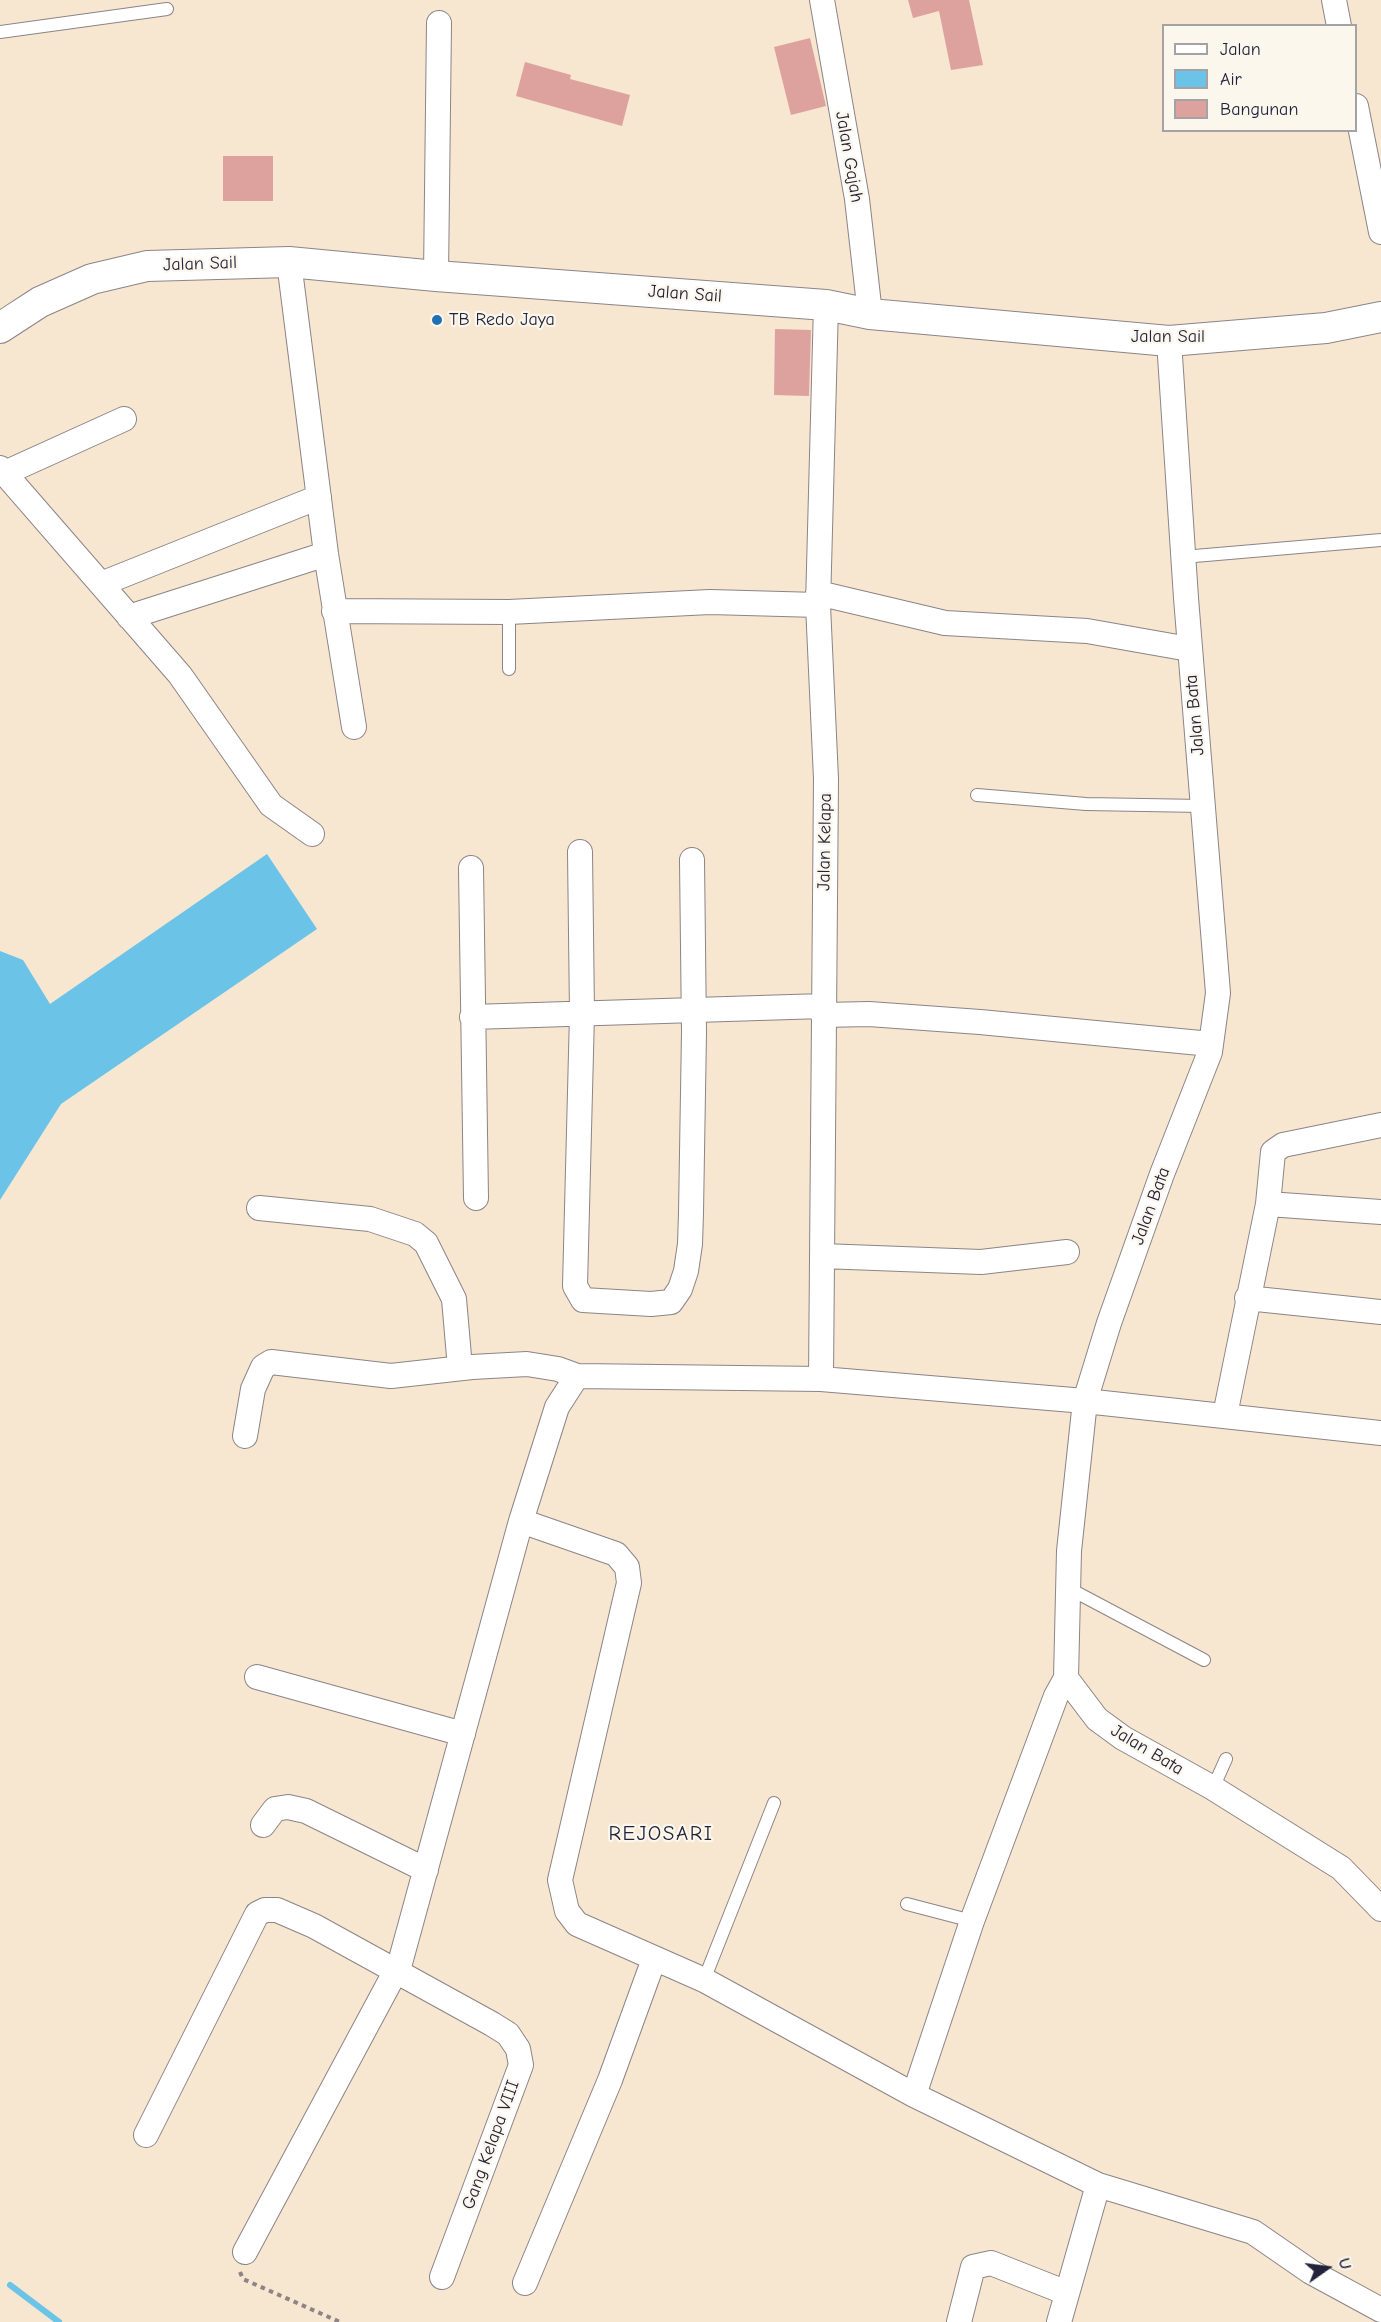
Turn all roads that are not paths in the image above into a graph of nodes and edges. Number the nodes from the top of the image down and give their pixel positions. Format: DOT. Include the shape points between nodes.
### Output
graph roads {
  1 [pos="822,0"];
  2 [pos="1334,0"];
  3 [pos="166,9"];
  4 [pos="439,23"];
  5 [pos="1339,24"];
  6 [pos="0,32"];
  7 [pos="1357,111"];
  8 [pos="1381,232"];
  9 [pos="289,262"];
  10 [pos="436,276"];
  11 [pos="826,305"];
  12 [pos="870,314"];
  13 [pos="1381,317"];
  14 [pos="0,328"];
  15 [pos="1169,341"];
  16 [pos="124,419"];
  17 [pos="2,471"];
  18 [pos="319,497"];
  19 [pos="1381,540"];
  20 [pos="326,554"];
  21 [pos="1183,557"];
  22 [pos="100,584"];
  23 [pos="818,599"];
  24 [pos="334,610"];
  25 [pos="509,612"];
  26 [pos="129,617"];
  27 [pos="1189,649"];
  28 [pos="509,669"];
  29 [pos="354,727"];
  30 [pos="977,795"];
  31 [pos="1202,806"];
  32 [pos="312,834"];
  33 [pos="580,852"];
  34 [pos="692,860"];
  35 [pos="471,868"];
  36 [pos="823,1011"];
  37 [pos="693,1012"];
  38 [pos="582,1014"];
  39 [pos="472,1017"];
  40 [pos="1211,1044"];
  41 [pos="1381,1125"];
  42 [pos="476,1198"];
  43 [pos="1268,1204"];
  44 [pos="259,1208"];
  45 [pos="1381,1212"];
  46 [pos="1066,1252"];
  47 [pos="822,1256"];
  48 [pos="1247,1298"];
  49 [pos="1381,1312"];
  50 [pos="460,1368"];
  51 [pos="577,1376"];
  52 [pos="821,1379"];
  53 [pos="1085,1401"];
  54 [pos="1225,1415"];
  55 [pos="1381,1432"];
  56 [pos="246,1436"];
  57 [pos="521,1521"];
  58 [pos="1068,1588"];
  59 [pos="1204,1660"];
  60 [pos="257,1677"];
  61 [pos="1066,1678"];
  62 [pos="464,1734"];
  63 [pos="1226,1759"];
  64 [pos="1213,1788"];
  65 [pos="774,1803"];
  66 [pos="263,1824"];
  67 [pos="426,1870"];
  68 [pos="907,1904"];
  69 [pos="1381,1909"];
  70 [pos="972,1921"];
  71 [pos="654,1959"];
  72 [pos="395,1971"];
  73 [pos="704,1980"];
  74 [pos="914,2095"];
  75 [pos="146,2135"];
  76 [pos="1098,2185"];
  77 [pos="244,2252"];
  78 [pos="442,2277"];
  79 [pos="525,2283"];
  80 [pos="1067,2293"];
  81 [pos="1381,2310"];
  82 [pos="959,2322"];
  83 [pos="1059,2322"];
  1 -- 12 [label="street, Jalan Gajah" via="857,200"];
  2 -- 5 [label="street"];
  3 -- 6 [label="lane"];
  4 -- 10 [label="street"];
  7 -- 8 [label="street"];
  9 -- 10 [label="street, Jalan Sail"];
  9 -- 14 [label="street, Jalan Sail" via="147,266 92,279 39,302"];
  9 -- 18 [label="street"];
  10 -- 11 [label="street, Jalan Sail"];
  11 -- 12 [label="street, Jalan Sail"];
  11 -- 23 [label="street, Jalan Kelapa"];
  12 -- 15 [label="street, Jalan Sail"];
  13 -- 15 [label="street, Jalan Sail" via="1326,328"];
  15 -- 21 [label="street, Jalan Bata"];
  16 -- 17 [label="street"];
  17 -- 22 [label="street"];
  18 -- 20 [label="street"];
  18 -- 22 [label="street"];
  19 -- 21 [label="lane"];
  20 -- 24 [label="street"];
  20 -- 26 [label="street"];
  21 -- 27 [label="street, Jalan Bata"];
  22 -- 26 [label="street"];
  23 -- 25 [label="street"];
  23 -- 27 [label="street" via="945,623 1087,631"];
  23 -- 36 [label="street, Jalan Kelapa" via="826,779"];
  24 -- 25 [label="street"];
  24 -- 29 [label="street"];
  25 -- 28 [label="lane"];
  26 -- 32 [label="street" via="180,675 271,805"];
  27 -- 31 [label="street, Jalan Bata"];
  30 -- 31 [label="lane" via="1086,804"];
  31 -- 40 [label="street, Jalan Bata" via="1218,993"];
  33 -- 38 [label="street"];
  34 -- 37 [label="street"];
  35 -- 39 [label="street"];
  36 -- 37 [label="street"];
  36 -- 40 [label="street"];
  36 -- 47 [label="street, Jalan Kelapa"];
  37 -- 38 [label="street"];
  37 -- 38 [label="street" via="690,1244 680,1289 671,1302 651,1304 582,1300 575,1286"];
  38 -- 39 [label="street"];
  39 -- 42 [label="street"];
  40 -- 53 [label="street, Jalan Bata" via="1161,1174"];
  41 -- 43 [label="street" via="1283,1145 1273,1152"];
  43 -- 45 [label="street"];
  43 -- 48 [label="street"];
  44 -- 50 [label="street" via="370,1219 415,1233 426,1244 454,1299"];
  46 -- 47 [label="street" via="981,1263"];
  47 -- 52 [label="street, Jalan Kelapa"];
  48 -- 49 [label="street"];
  48 -- 54 [label="street"];
  50 -- 51 [label="street" via="527,1364"];
  50 -- 56 [label="street" via="391,1376 271,1362 263,1367 253,1389"];
  51 -- 52 [label="street"];
  51 -- 57 [label="street" via="557,1407"];
  52 -- 53 [label="street"];
  53 -- 54 [label="street"];
  53 -- 58 [label="street, Jalan Bata"];
  54 -- 55 [label="street"];
  57 -- 62 [label="street"];
  57 -- 71 [label="street" via="616,1554 627,1567 629,1583 560,1880 567,1911 577,1924"];
  58 -- 59 [label="lane"];
  58 -- 61 [label="street, Jalan Bata"];
  60 -- 62 [label="street"];
  61 -- 64 [label="street, Jalan Bata" via="1097,1719 1123,1738"];
  61 -- 70 [label="street"];
  62 -- 67 [label="street"];
  63 -- 64 [label="lane"];
  64 -- 69 [label="street, Jalan Bata" via="1341,1868"];
  65 -- 73 [label="lane"];
  66 -- 67 [label="street" via="275,1809 306,1811"];
  67 -- 72 [label="street"];
  68 -- 70 [label="lane"];
  70 -- 74 [label="street"];
  71 -- 73 [label="street"];
  71 -- 79 [label="street" via="610,2080"];
  72 -- 75 [label="street, Gang Kelapa VIII" via="277,1910 258,1914"];
  72 -- 77 [label="street"];
  72 -- 78 [label="street, Gang Kelapa VIII" via="508,2034 518,2049 521,2065"];
  73 -- 74 [label="street"];
  74 -- 76 [label="street"];
  76 -- 80 [label="street"];
  76 -- 81 [label="street" via="1253,2232 1311,2272"];
  80 -- 82 [label="street" via="991,2263 973,2267"];
  80 -- 83 [label="street"];
}
